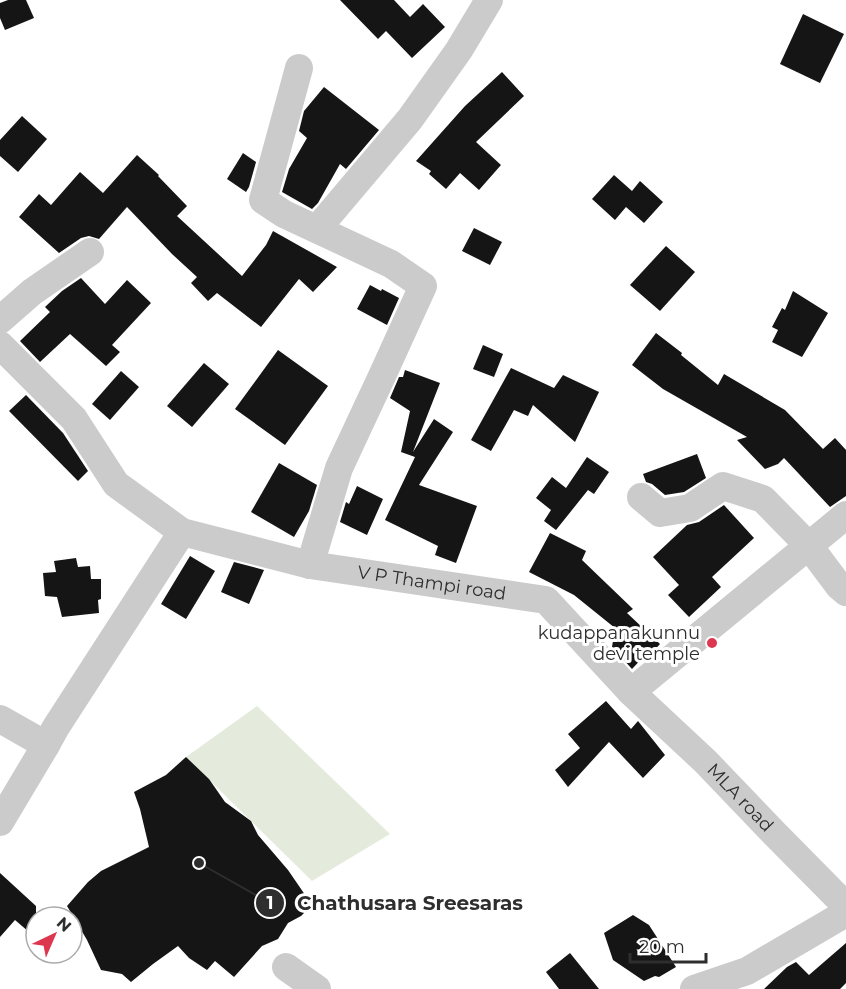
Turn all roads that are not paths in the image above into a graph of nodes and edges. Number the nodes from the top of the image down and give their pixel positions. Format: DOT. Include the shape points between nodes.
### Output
graph roads {
  1 [pos="489,0"];
  2 [pos="298,68"];
  3 [pos="316,229"];
  4 [pos="90,252"];
  5 [pos="0,320"];
  6 [pos="0,345"];
  7 [pos="641,497"];
  8 [pos="846,515"];
  9 [pos="182,532"];
  10 [pos="808,546"];
  11 [pos="310,565"];
  12 [pos="846,591"];
  13 [pos="631,692"];
  14 [pos="0,719"];
  15 [pos="46,745"];
  16 [pos="0,822"];
  17 [pos="846,906"];
  18 [pos="846,913"];
  19 [pos="286,967"];
  20 [pos="317,989"];
  21 [pos="694,989"];
  1 -- 3 [label="street" via="410,119"];
  2 -- 3 [label="street" via="263,200"];
  3 -- 11 [label="street" via="391,264 423,286 339,468"];
  4 -- 5 [label="street" via="32,292"];
  6 -- 9 [label="street, V P Thampi road" via="75,419 116,484"];
  7 -- 10 [label="street" via="660,513 690,508 723,486 763,498"];
  8 -- 10 [label="street"];
  9 -- 11 [label="street, V P Thampi road"];
  9 -- 15 [label="street"];
  10 -- 12 [label="street"];
  10 -- 13 [label="street"];
  11 -- 13 [label="street, V P Thampi road" via="546,600"];
  13 -- 17 [label="street, MLA road" via="706,762"];
  14 -- 15 [label="street"];
  15 -- 16 [label="street"];
  18 -- 21 [label="street" via="747,971"];
  19 -- 20 [label="street"];
}
